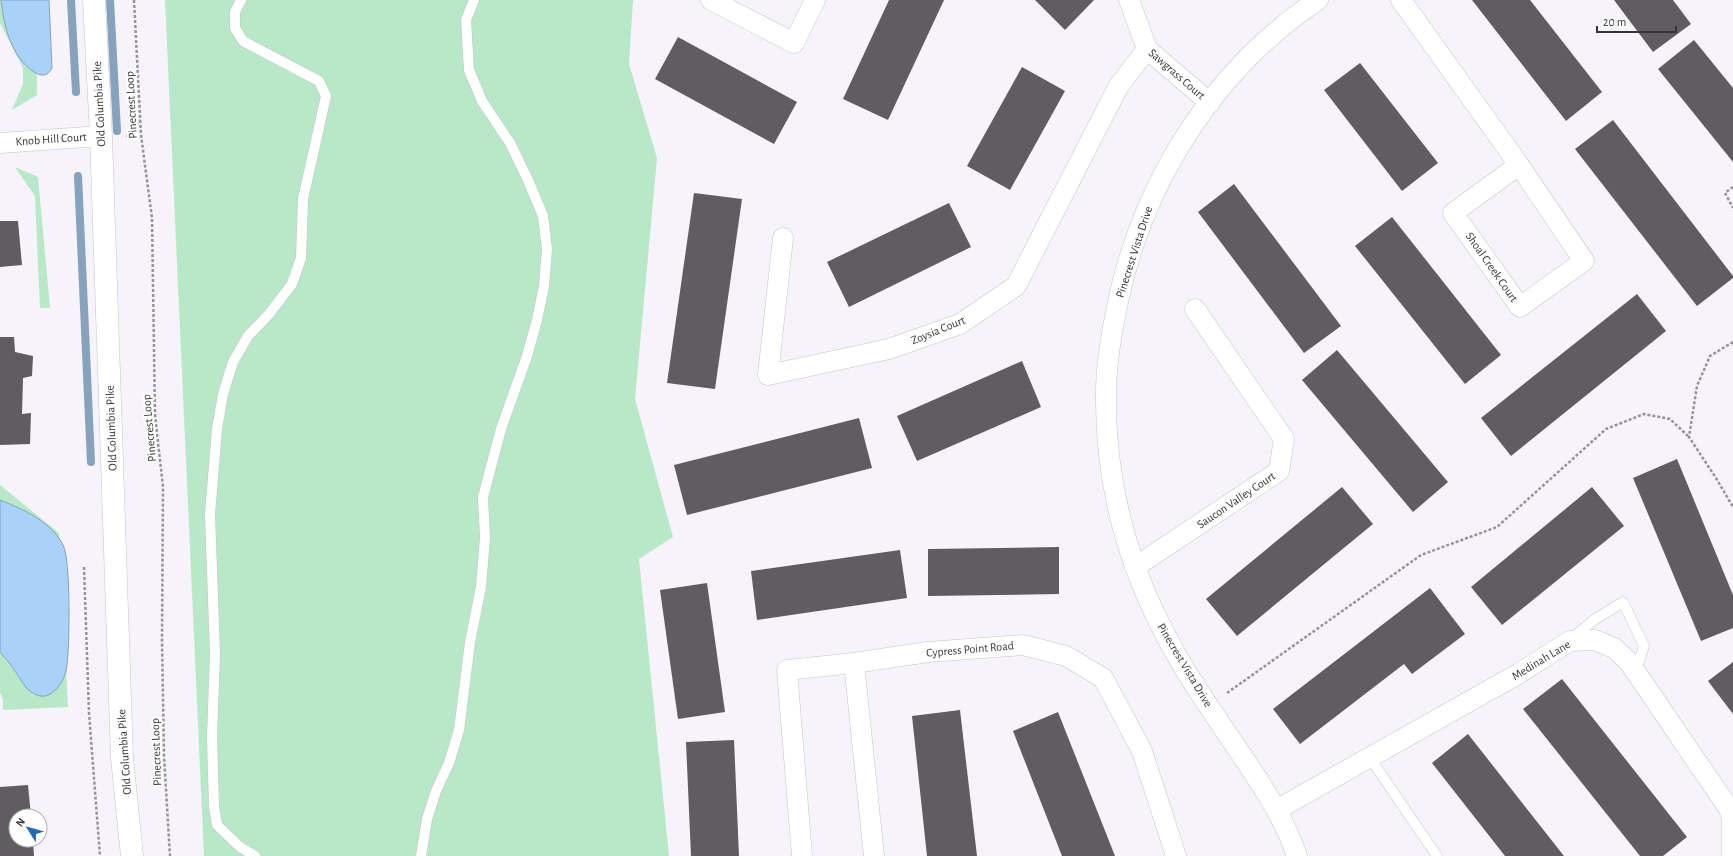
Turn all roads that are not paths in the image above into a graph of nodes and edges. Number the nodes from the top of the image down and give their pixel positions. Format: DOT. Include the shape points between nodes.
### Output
graph roads {
  1 [pos="94,0"];
  2 [pos="241,0"];
  3 [pos="474,0"];
  4 [pos="711,0"];
  5 [pos="815,0"];
  6 [pos="1129,0"];
  7 [pos="1318,0"];
  8 [pos="1401,0"];
  9 [pos="1147,49"];
  10 [pos="1210,102"];
  11 [pos="101,136"];
  12 [pos="0,143"];
  13 [pos="1519,166"];
  14 [pos="783,238"];
  15 [pos="1195,309"];
  16 [pos="1135,568"];
  17 [pos="1570,641"];
  18 [pos="854,664"];
  19 [pos="1636,672"];
  20 [pos="1370,758"];
  21 [pos="1278,809"];
  22 [pos="132,856"];
  23 [pos="255,856"];
  24 [pos="421,856"];
  25 [pos="802,856"];
  26 [pos="874,856"];
  27 [pos="1176,856"];
  28 [pos="1297,856"];
  29 [pos="1437,856"];
  30 [pos="1732,856"];
  1 -- 11 [label="street, Old Columbia Pike"];
  2 -- 23 [label="lane" via="235,12 235,28 243,41 319,81 326,96 303,199 301,258 292,284 248,336 233,362 223,394 217,429 210,514 215,654 212,737 214,807 217,825 240,847"];
  3 -- 24 [label="lane" via="466,20 469,70 482,101 510,144 528,180 543,216 547,249 544,286 537,320 501,429 483,497 485,538 481,587 470,642 459,730 427,819"];
  4 -- 5 [label="street" via="794,43"];
  6 -- 9 [label="street, Sawgrass Court"];
  7 -- 10 [label="street, Pinecrest Vista Drive" via="1263,43"];
  8 -- 13 [label="street, Shoal Creek Court"];
  9 -- 10 [label="street, Sawgrass Court"];
  9 -- 14 [label="street, Zoysia Court" via="1118,87 1016,286 960,324 889,349 768,375"];
  10 -- 16 [label="street, Pinecrest Vista Drive" via="1185,136 1157,186 1139,227 1121,286 1110,345 1106,394 1109,451 1118,506"];
  11 -- 12 [label="street, Knob Hill Court"];
  11 -- 22 [label="street, Old Columbia Pike" via="122,758"];
  13 -- 13 [label="street, Shoal Creek Court" via="1584,261 1520,307 1454,213"];
  15 -- 16 [label="street, Saucon Valley Court" via="1284,438 1279,471"];
  16 -- 21 [label="street, Pinecrest Vista Drive" via="1165,636"];
  17 -- 19 [label="street, Medinah Lane" via="1595,640 1614,648"];
  17 -- 19 [label="lane" via="1594,620 1623,602 1644,646"];
  17 -- 20 [label="street, Medinah Lane" via="1518,674"];
  18 -- 25 [label="street, Cypress Point Road" via="787,670"];
  18 -- 26 [label="street"];
  18 -- 27 [label="street, Cypress Point Road" via="928,652 1023,644 1066,656 1103,678 1142,751"];
  19 -- 30 [label="street, Medinah Lane" via="1729,808 1732,818"];
  20 -- 21 [label="street, Medinah Lane"];
  20 -- 29 [label="lane"];
  21 -- 28 [label="street, Pinecrest Vista Drive"];
}
